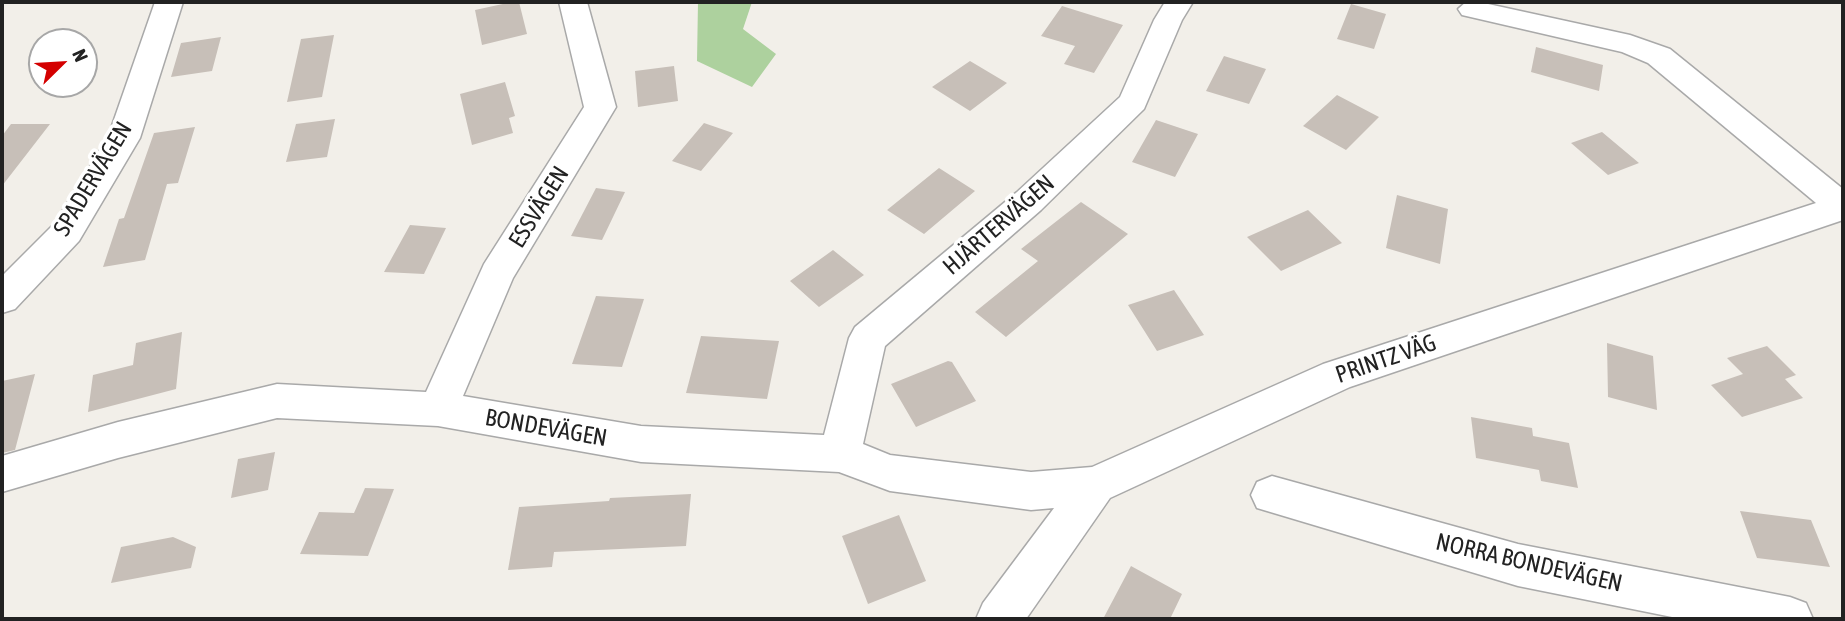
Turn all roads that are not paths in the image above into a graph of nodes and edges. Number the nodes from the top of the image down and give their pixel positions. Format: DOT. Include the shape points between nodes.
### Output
graph roads {
  1 [pos="169,2"];
  2 [pos="573,2"];
  3 [pos="1179,2"];
  4 [pos="1472,9"];
  5 [pos="1843,207"];
  6 [pos="2,299"];
  7 [pos="438,409"];
  8 [pos="840,454"];
  9 [pos="2,474"];
  10 [pos="1094,485"];
  11 [pos="1272,495"];
  12 [pos="999,619"];
  13 [pos="1790,619"];
  1 -- 6 [label="street, SPADERVÄGEN" via="124,138 67,232"];
  2 -- 7 [label="street, ESSVÄGEN" via="600,107 497,274"];
  3 -- 8 [label="street, HJÄRTERVÄGEN" via="1133,102 1029,201 868,338"];
  4 -- 5 [label="street, PRINTZ VÄG" via="1630,44 1659,56"];
  5 -- 10 [label="street, PRINTZ VÄG" via="1337,374"];
  7 -- 8 [label="street, BONDEVÄGEN" via="641,444"];
  7 -- 9 [label="street, BONDEVÄGEN" via="277,401"];
  8 -- 10 [label="street, BONDEVÄGEN" via="890,473 1031,491"];
  10 -- 12 [label="street"];
  11 -- 13 [label="street, NORRA BONDEVÄGEN" via="1518,565"];
}
